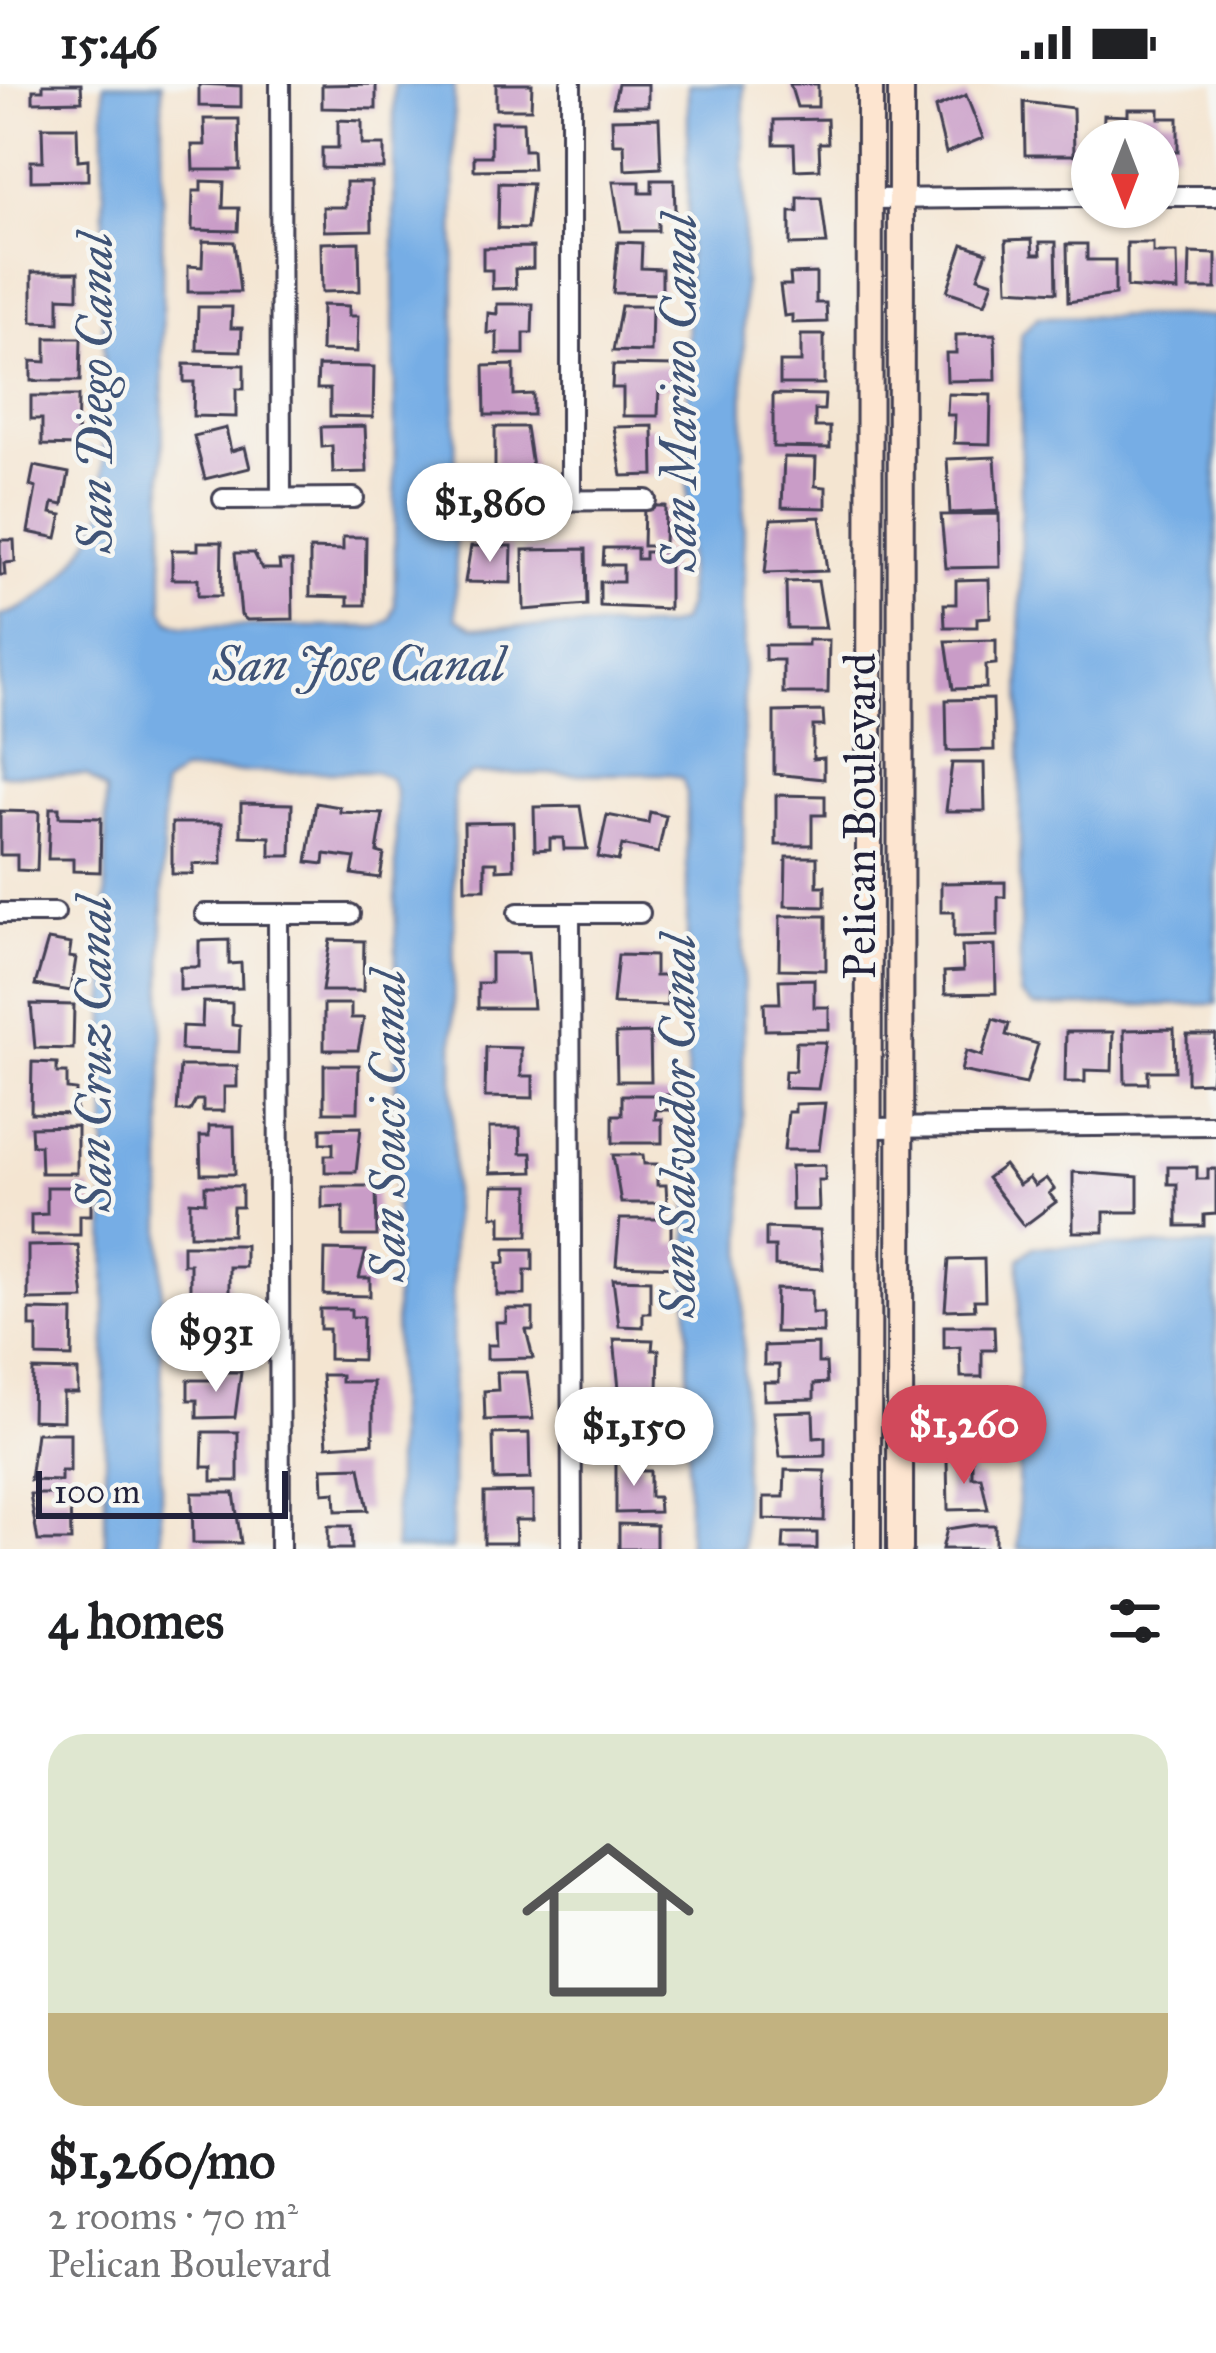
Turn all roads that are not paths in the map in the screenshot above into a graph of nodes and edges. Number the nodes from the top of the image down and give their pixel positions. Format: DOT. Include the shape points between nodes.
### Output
graph roads {
  1 [pos="280,84"];
  2 [pos="571,84"];
  3 [pos="870,84"];
  4 [pos="902,84"];
  5 [pos="1179,196"];
  6 [pos="1216,196"];
  7 [pos="1071,197"];
  8 [pos="870,199"];
  9 [pos="904,199"];
  10 [pos="281,498"];
  11 [pos="223,499"];
  12 [pos="354,499"];
  13 [pos="646,500"];
  14 [pos="500,501"];
  15 [pos="571,501"];
  16 [pos="869,684"];
  17 [pos="901,684"];
  18 [pos="0,913"];
  19 [pos="55,913"];
  20 [pos="518,913"];
  21 [pos="570,913"];
  22 [pos="640,913"];
  23 [pos="206,914"];
  24 [pos="278,914"];
  25 [pos="350,914"];
  26 [pos="1216,1125"];
  27 [pos="901,1127"];
  28 [pos="868,1128"];
  29 [pos="280,1549"];
  30 [pos="572,1549"];
  31 [pos="868,1549"];
  32 [pos="899,1549"];
  1 -- 10 [label="street"];
  2 -- 15 [label="street"];
  3 -- 8 [label="street, Pelican Boulevard"];
  4 -- 9 [label="street, Pelican Boulevard"];
  5 -- 6 [label="street"];
  7 -- 9 [label="street"];
  8 -- 9 [label="street"];
  8 -- 16 [label="street, Pelican Boulevard"];
  9 -- 17 [label="street, Pelican Boulevard"];
  10 -- 11 [label="street"];
  10 -- 12 [label="street"];
  13 -- 15 [label="street"];
  14 -- 15 [label="street"];
  16 -- 17 [label="street"];
  16 -- 28 [label="street, Pelican Boulevard"];
  17 -- 27 [label="street, Pelican Boulevard"];
  18 -- 19 [label="street"];
  20 -- 21 [label="street"];
  21 -- 22 [label="street"];
  21 -- 30 [label="street"];
  23 -- 24 [label="street"];
  24 -- 25 [label="street"];
  24 -- 29 [label="street"];
  26 -- 27 [label="street"];
  27 -- 28 [label="street"];
  27 -- 32 [label="street, Pelican Boulevard"];
  28 -- 31 [label="street, Pelican Boulevard"];
}
